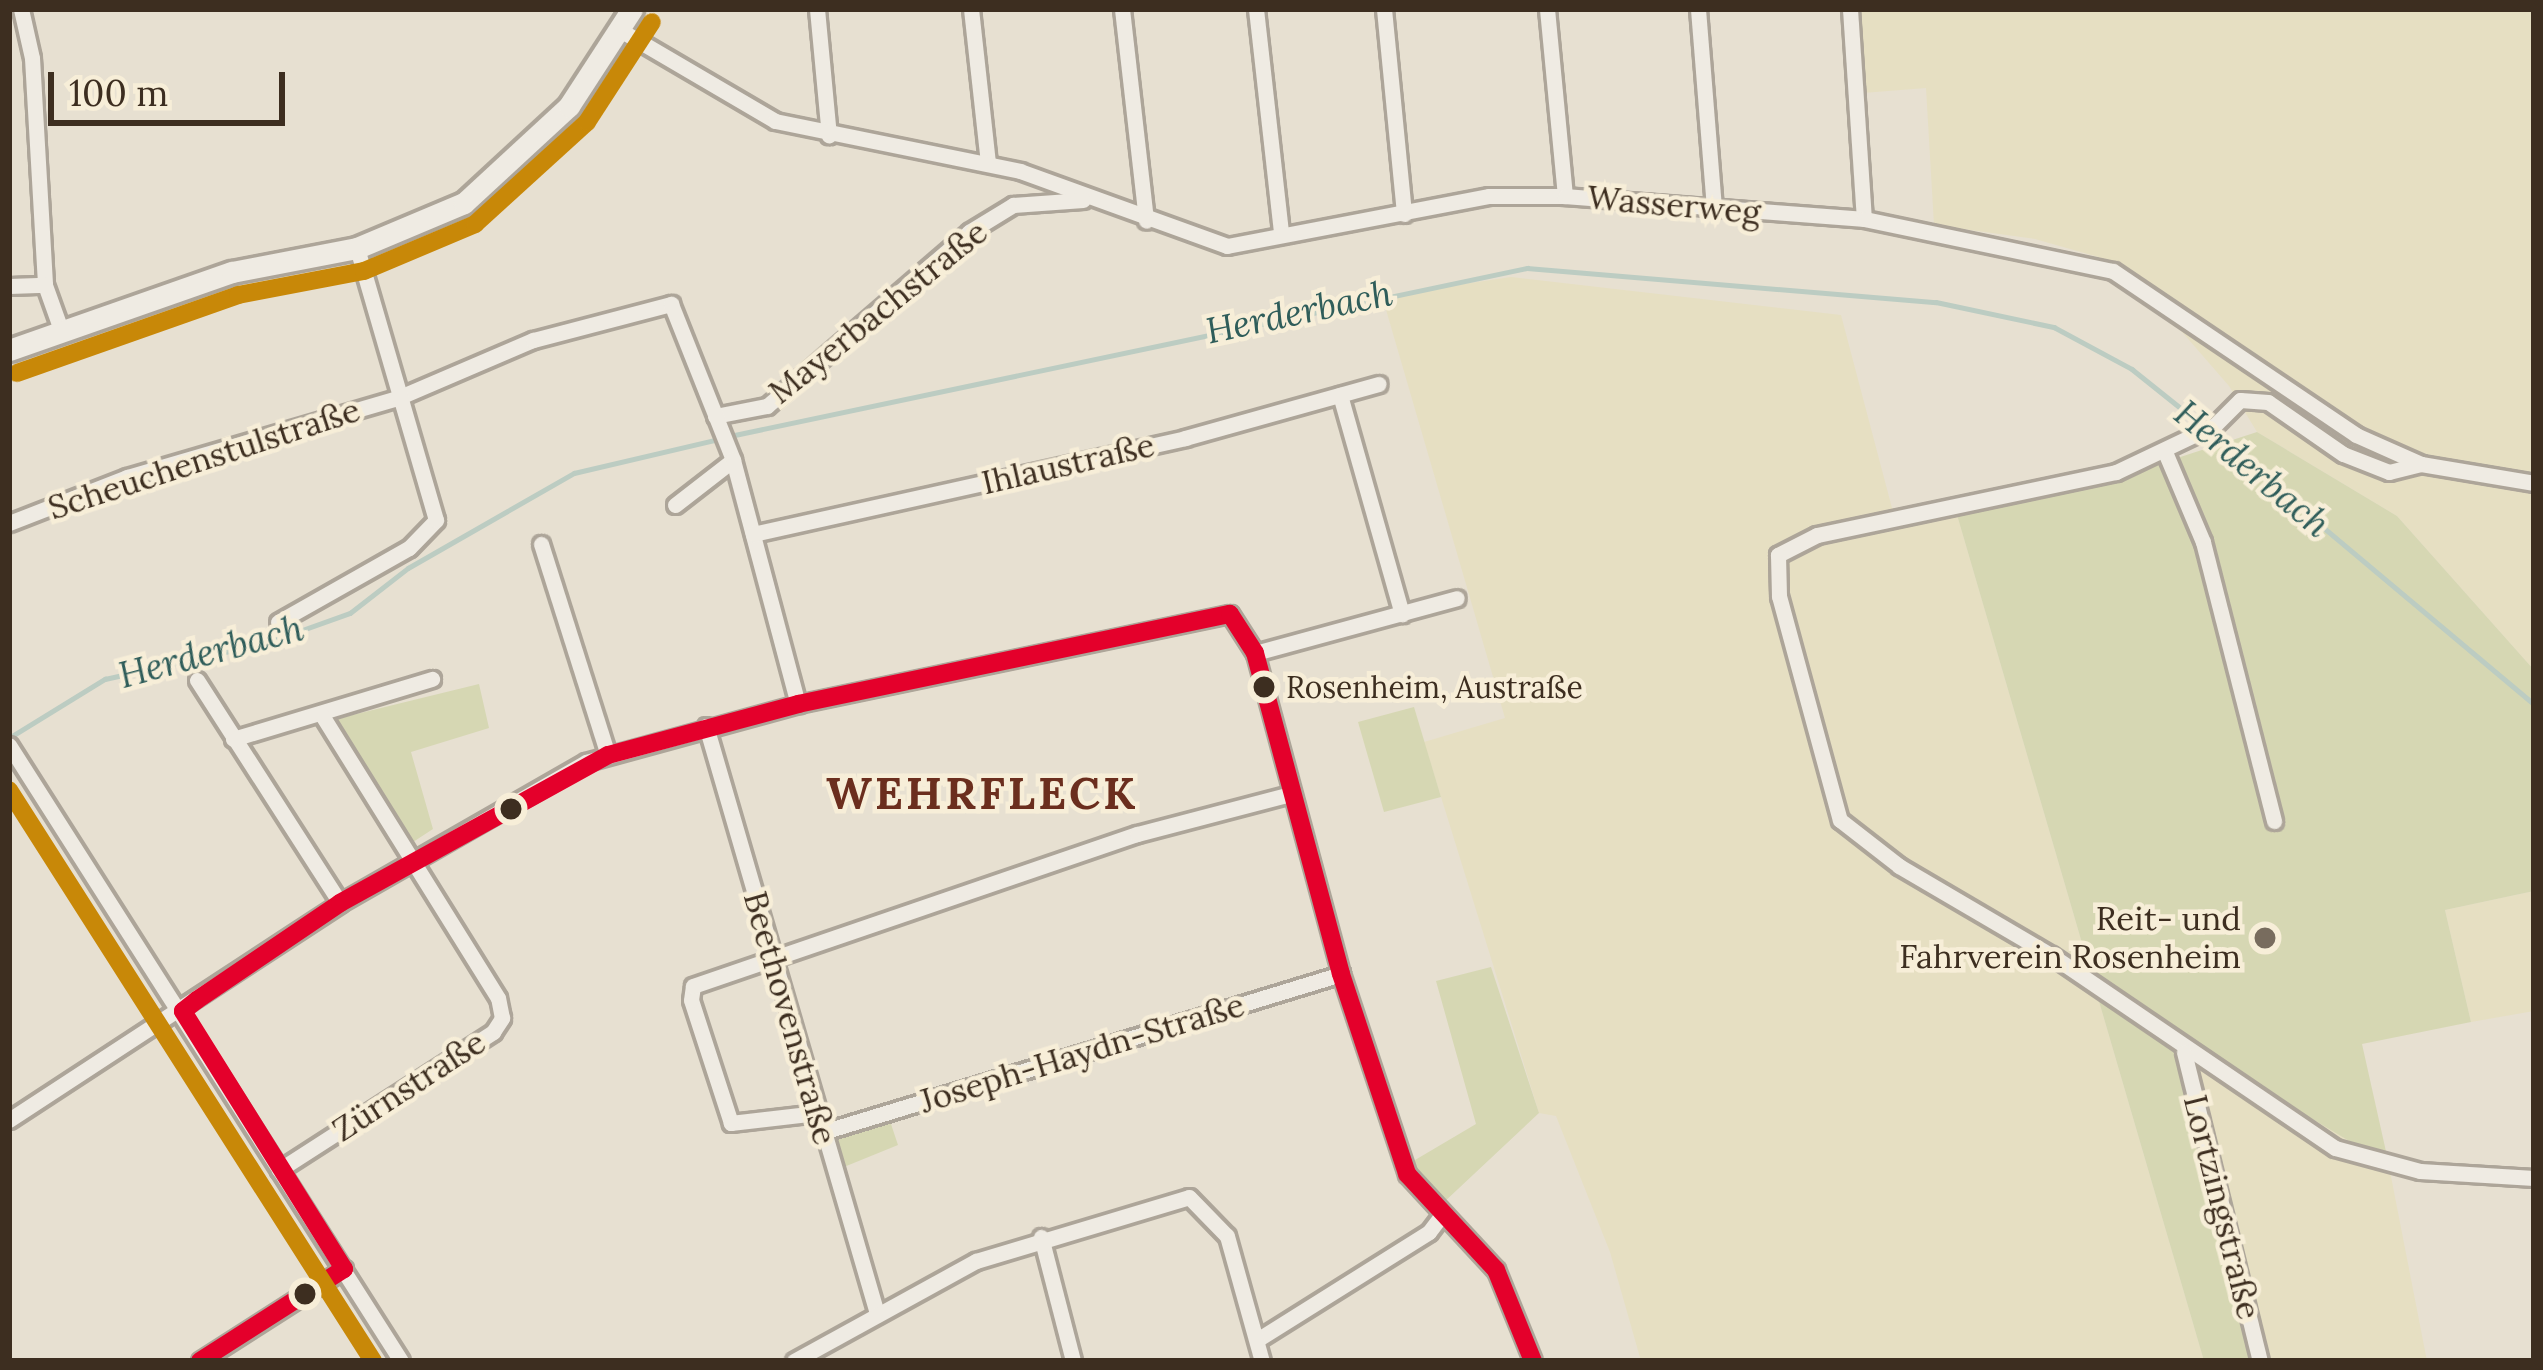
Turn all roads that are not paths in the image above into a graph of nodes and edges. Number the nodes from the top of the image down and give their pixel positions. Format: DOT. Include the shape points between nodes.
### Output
graph roads {
  1 [pos="21,9"];
  2 [pos="632,9"];
  3 [pos="817,9"];
  4 [pos="971,9"];
  5 [pos="1122,9"];
  6 [pos="1256,9"];
  7 [pos="1384,9"];
  8 [pos="1547,9"];
  9 [pos="1698,9"];
  10 [pos="1850,9"];
  11 [pos="620,30"];
  12 [pos="829,135"];
  13 [pos="988,163"];
  14 [pos="1565,196"];
  15 [pos="1098,200"];
  16 [pos="1714,209"];
  17 [pos="1404,214"];
  18 [pos="1864,219"];
  19 [pos="1146,221"];
  20 [pos="1281,231"];
  21 [pos="357,248"];
  22 [pos="45,285"];
  23 [pos="9,286"];
  24 [pos="60,327"];
  25 [pos="9,350"];
  26 [pos="1379,384"];
  27 [pos="1340,395"];
  28 [pos="400,397"];
  29 [pos="716,417"];
  30 [pos="2165,452"];
  31 [pos="732,458"];
  32 [pos="2421,464"];
  33 [pos="2534,483"];
  34 [pos="675,505"];
  35 [pos="9,523"];
  36 [pos="753,535"];
  37 [pos="542,544"];
  38 [pos="1457,598"];
  39 [pos="1402,614"];
  40 [pos="278,622"];
  41 [pos="1255,653"];
  42 [pos="433,679"];
  43 [pos="197,680"];
  44 [pos="798,704"];
  45 [pos="321,714"];
  46 [pos="706,726"];
  47 [pos="233,739"];
  48 [pos="9,745"];
  49 [pos="608,754"];
  50 [pos="1291,794"];
  51 [pos="2274,821"];
  52 [pos="412,862"];
  53 [pos="340,903"];
  54 [pos="773,958"];
  55 [pos="1341,974"];
  56 [pos="183,1011"];
  57 [pos="2184,1052"];
  58 [pos="817,1113"];
  59 [pos="9,1120"];
  60 [pos="823,1132"];
  61 [pos="279,1170"];
  62 [pos="2534,1178"];
  63 [pos="1442,1215"];
  64 [pos="1041,1237"];
  65 [pos="344,1270"];
  66 [pos="876,1310"];
  67 [pos="1257,1340"];
  68 [pos="200,1361"];
  69 [pos="401,1361"];
  70 [pos="794,1361"];
  71 [pos="1073,1361"];
  72 [pos="1262,1361"];
  73 [pos="1533,1361"];
  74 [pos="2260,1361"];
  1 -- 22 [label="street" via="32,58"];
  2 -- 11 [label="street"];
  3 -- 12 [label="street"];
  4 -- 13 [label="street"];
  5 -- 19 [label="street"];
  6 -- 20 [label="street"];
  7 -- 17 [label="street"];
  8 -- 14 [label="street"];
  9 -- 16 [label="street"];
  10 -- 18 [label="street"];
  11 -- 12 [label="street, Wasserweg" via="775,122"];
  11 -- 21 [label="street" via="569,106 519,160 464,203"];
  12 -- 13 [label="street, Wasserweg"];
  13 -- 15 [label="street, Wasserweg"];
  14 -- 16 [label="street, Wasserweg"];
  14 -- 17 [label="street, Wasserweg" via="1489,196"];
  15 -- 19 [label="street, Wasserweg"];
  15 -- 29 [label="street, Mayerbachstraße" via="1013,205 969,232 767,406"];
  16 -- 18 [label="street, Wasserweg"];
  17 -- 20 [label="street, Wasserweg"];
  18 -- 32 [label="street, Wasserweg" via="2113,271 2356,436"];
  19 -- 20 [label="street, Wasserweg" via="1227,246"];
  21 -- 24 [label="street" via="232,272"];
  21 -- 28 [label="street"];
  22 -- 23 [label="street"];
  22 -- 24 [label="street"];
  24 -- 25 [label="street"];
  26 -- 27 [label="street, Ihlaustraße"];
  27 -- 36 [label="street, Ihlaustraße"];
  27 -- 39 [label="street"];
  28 -- 29 [label="street" via="533,340 671,304"];
  28 -- 35 [label="street, Scheuchenstulstraße" via="127,477"];
  28 -- 40 [label="street" via="436,520 409,548"];
  29 -- 31 [label="street"];
  30 -- 32 [label="street" via="2216,425 2240,400 2268,402 2343,454 2389,472"];
  30 -- 51 [label="street" via="2203,542"];
  30 -- 57 [label="street" via="2116,472 1887,518 1778,555 1779,596 1840,820"];
  31 -- 34 [label="street"];
  31 -- 36 [label="street"];
  32 -- 33 [label="street"];
  36 -- 44 [label="street"];
  37 -- 49 [label="street"];
  38 -- 39 [label="street"];
  39 -- 41 [label="street"];
  41 -- 44 [label="street" via="1230,614"];
  41 -- 50 [label="street"];
  42 -- 45 [label="street"];
  43 -- 47 [label="street"];
  44 -- 46 [label="street"];
  45 -- 47 [label="street"];
  45 -- 52 [label="street"];
  46 -- 49 [label="street"];
  46 -- 54 [label="street, Beethovenstraße"];
  47 -- 53 [label="street"];
  48 -- 56 [label="street"];
  49 -- 52 [label="street"];
  50 -- 54 [label="street" via="1137,834"];
  50 -- 55 [label="street"];
  52 -- 53 [label="street"];
  52 -- 61 [label="street, Zürnstraße" via="502,1018 494,1032"];
  53 -- 56 [label="street"];
  54 -- 58 [label="street, Beethovenstraße"];
  54 -- 58 [label="street" via="693,986 691,1000 731,1123"];
  55 -- 60 [label="street, Joseph-Haydn-Straße"];
  55 -- 63 [label="street" via="1406,1174"];
  56 -- 59 [label="street"];
  56 -- 61 [label="street"];
  57 -- 62 [label="street" via="2335,1148 2420,1171"];
  57 -- 74 [label="street, Lortzingstraße"];
  58 -- 60 [label="street, Beethovenstraße"];
  60 -- 66 [label="street, Beethovenstraße"];
  61 -- 65 [label="street"];
  63 -- 67 [label="street" via="1429,1232"];
  63 -- 73 [label="street" via="1496,1270"];
  64 -- 66 [label="street"];
  64 -- 67 [label="street" via="1200,1200 1227,1236"];
  64 -- 71 [label="street"];
  65 -- 68 [label="street"];
  65 -- 69 [label="street"];
  66 -- 70 [label="street"];
  67 -- 72 [label="street"];
}
